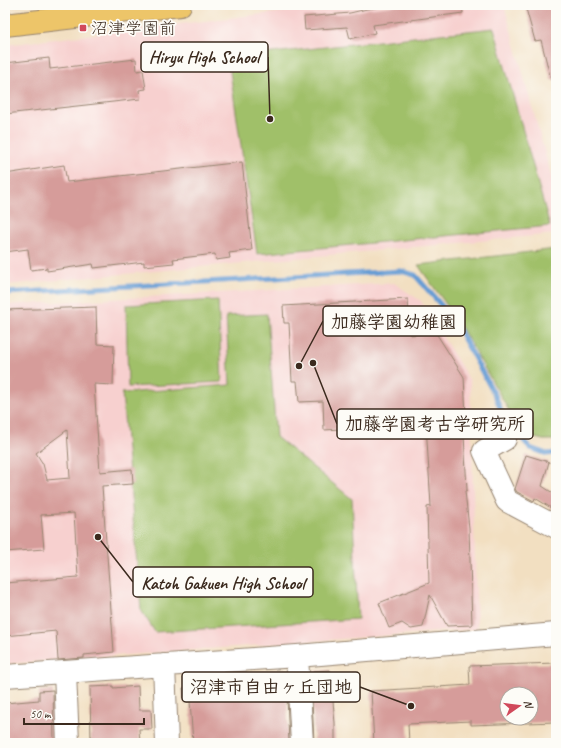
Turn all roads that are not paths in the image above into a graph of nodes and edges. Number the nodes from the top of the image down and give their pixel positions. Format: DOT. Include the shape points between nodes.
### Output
graph roads {
  1 [pos="180,5"];
  2 [pos="5,25"];
  3 [pos="498,425"];
  4 [pos="556,527"];
  5 [pos="556,634"];
  6 [pos="298,656"];
  7 [pos="164,665"];
  8 [pos="65,673"];
  9 [pos="5,676"];
  10 [pos="68,743"];
  11 [pos="166,743"];
  12 [pos="302,743"];
  1 -- 2 [label="main road"];
  3 -- 4 [label="street" via="504,439 484,451 507,501"];
  5 -- 6 [label="street"];
  6 -- 7 [label="street"];
  6 -- 12 [label="street"];
  7 -- 8 [label="street"];
  7 -- 11 [label="street"];
  8 -- 9 [label="street"];
  8 -- 10 [label="street"];
}
